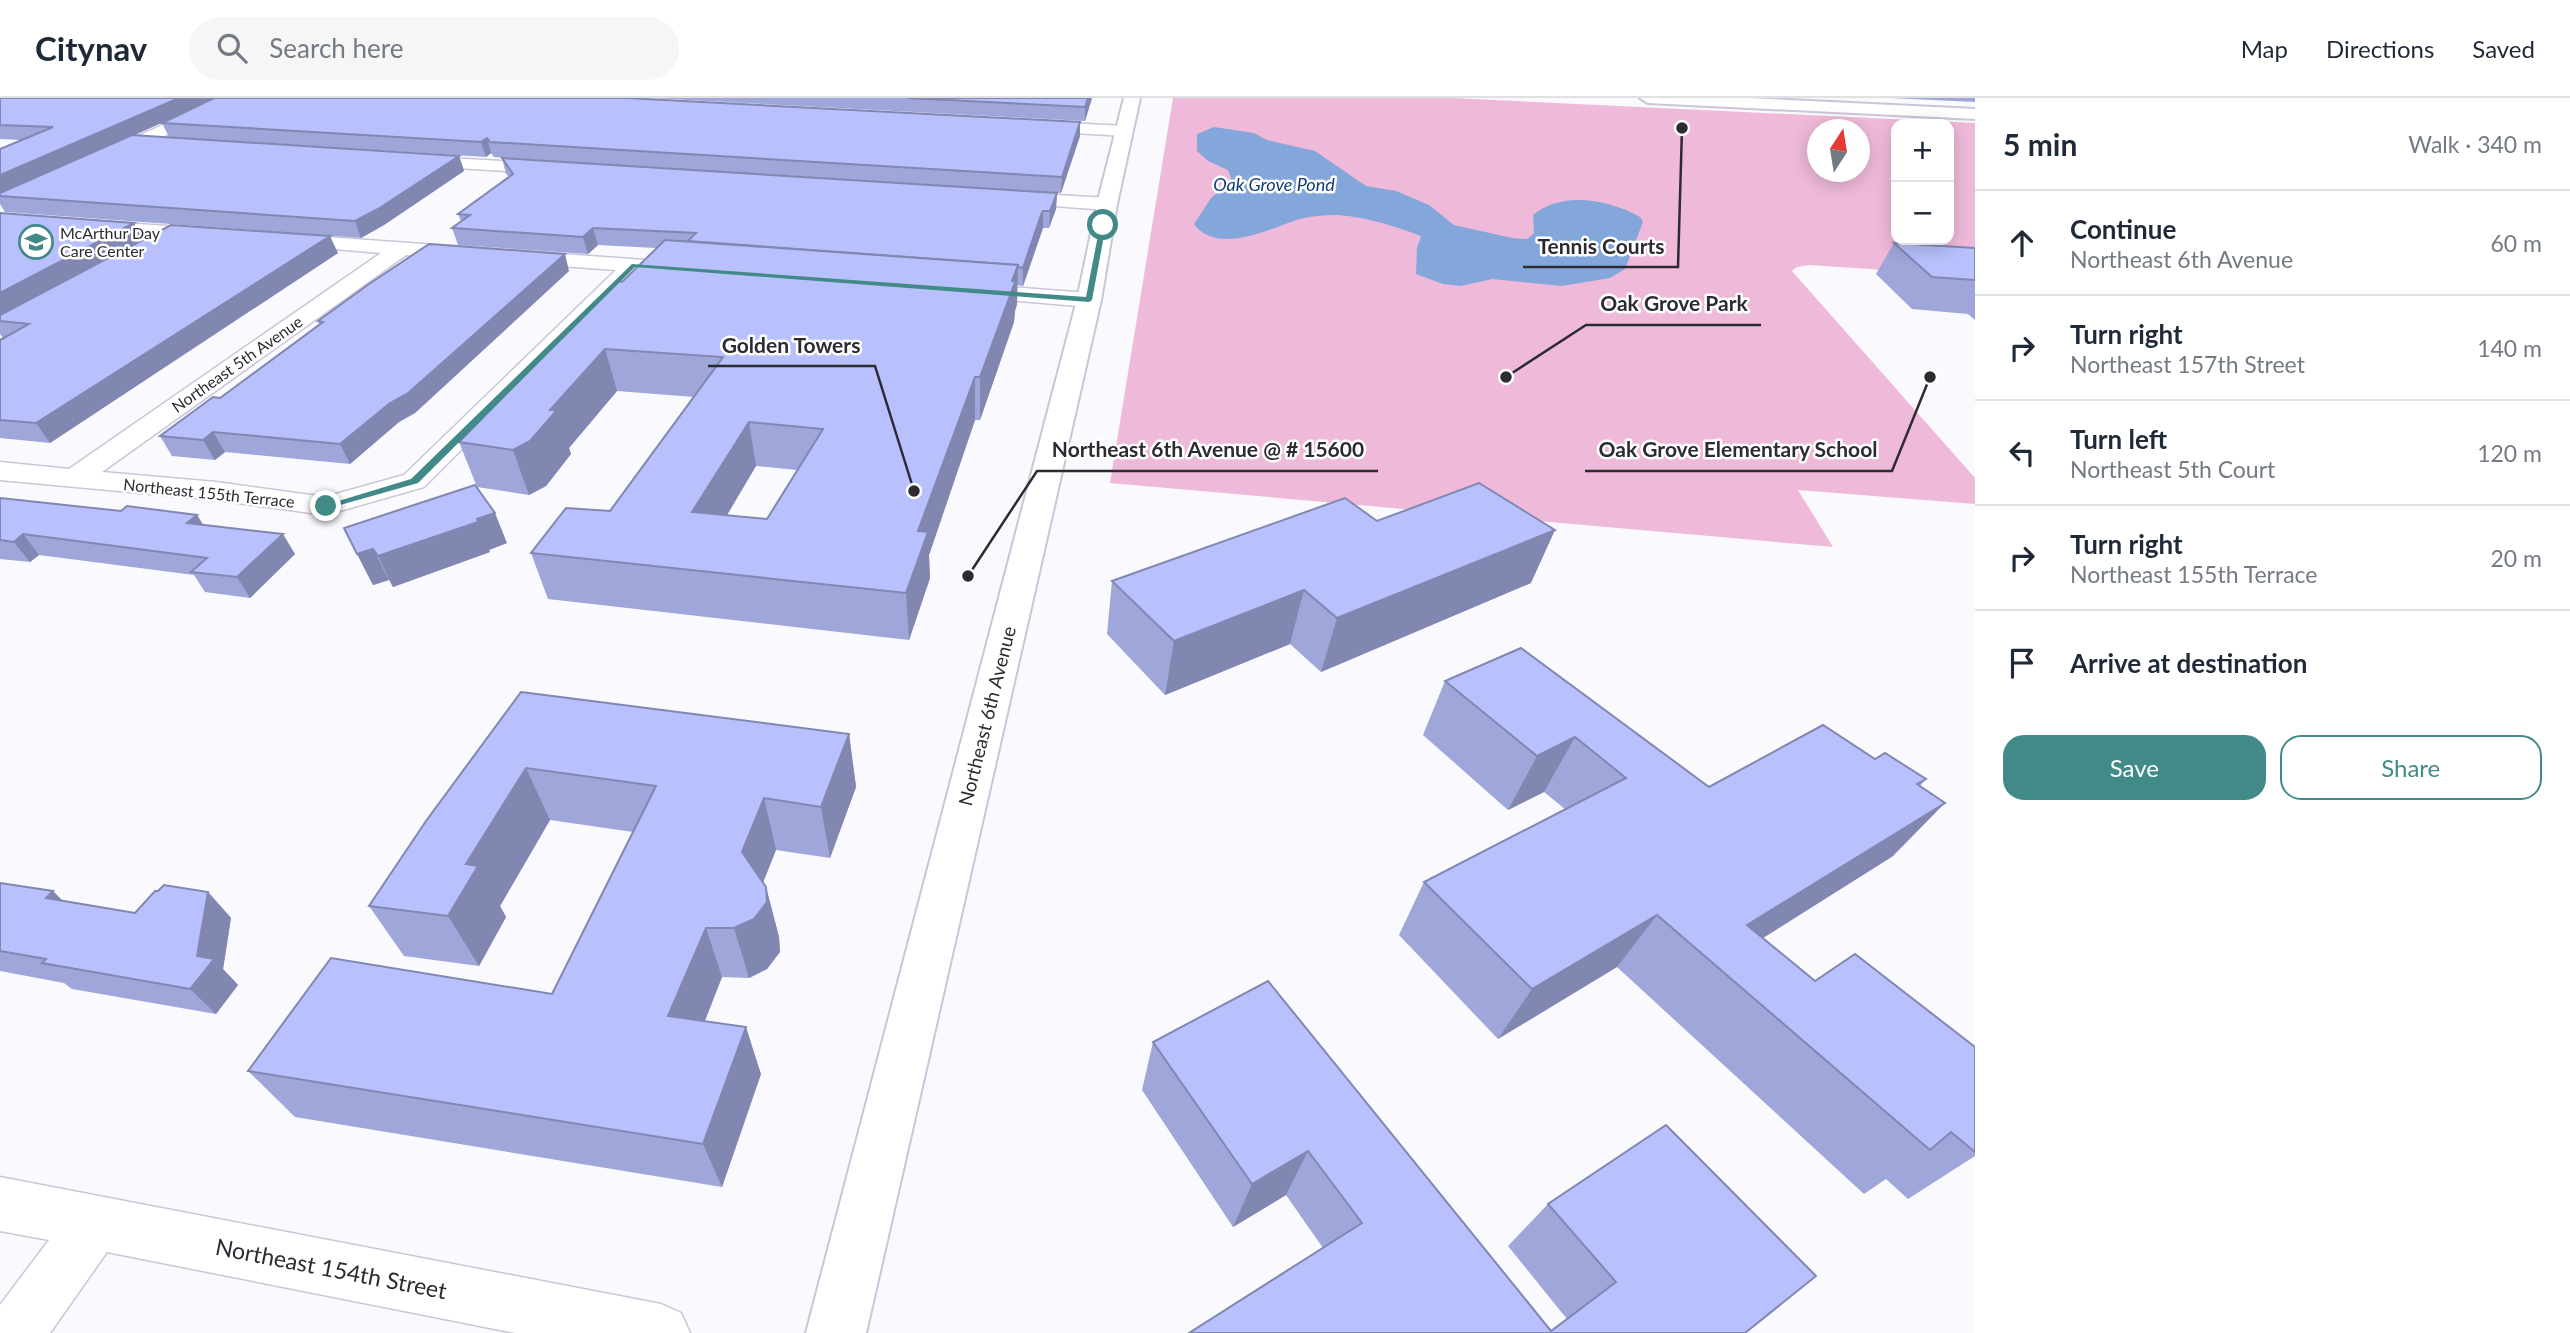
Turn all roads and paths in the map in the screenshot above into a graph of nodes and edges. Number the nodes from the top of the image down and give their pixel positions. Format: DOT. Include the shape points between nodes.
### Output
graph roads {
  1 [pos="208,98"];
  2 [pos="1132,98"];
  3 [pos="1648,98"];
  4 [pos="235,99"];
  5 [pos="1975,114"];
  6 [pos="1013,125"];
  7 [pos="1124,131"];
  8 [pos="136,143"];
  9 [pos="178,146"];
  10 [pos="400,160"];
  11 [pos="87,166"];
  12 [pos="566,170"];
  13 [pos="982,196"];
  14 [pos="1107,204"];
  15 [pos="0,220"];
  16 [pos="177,232"];
  17 [pos="229,236"];
  18 [pos="269,239"];
  19 [pos="401,249"];
  20 [pos="141,252"];
  21 [pos="634,265"];
  22 [pos="703,270"];
  23 [pos="951,289"];
  24 [pos="1089,300"];
  25 [pos="0,471"];
  26 [pos="73,479"];
  27 [pos="414,481"];
  28 [pos="0,1205"];
  29 [pos="94,1223"];
  30 [pos="15,1333"];
  31 [pos="662,1333"];
  32 [pos="836,1333"];
  1 -- 4 [label="street"];
  2 -- 7 [label="main road, Northeast 6th Avenue"];
  3 -- 5 [label="main road"];
  4 -- 8 [label="street"];
  6 -- 7 [label="street"];
  7 -- 14 [label="main road, Northeast 6th Avenue"];
  8 -- 9 [label="street"];
  8 -- 11 [label="street"];
  10 -- 12 [label="street"];
  13 -- 14 [label="street"];
  14 -- 24 [label="main road, Northeast 6th Avenue"];
  15 -- 16 [label="street"];
  16 -- 17 [label="street"];
  16 -- 20 [label="street"];
  18 -- 19 [label="street"];
  19 -- 21 [label="street"];
  19 -- 26 [label="street, Northeast 5th Avenue"];
  21 -- 22 [label="street"];
  21 -- 27 [label="street"];
  23 -- 24 [label="street"];
  24 -- 32 [label="main road, Northeast 6th Avenue"];
  25 -- 26 [label="street, Northeast 155th Terrace"];
  26 -- 27 [label="street, Northeast 155th Terrace" via="326,506"];
  28 -- 29 [label="street, Northeast 154th Street"];
  29 -- 30 [label="street"];
  29 -- 31 [label="street, Northeast 154th Street"];
}
